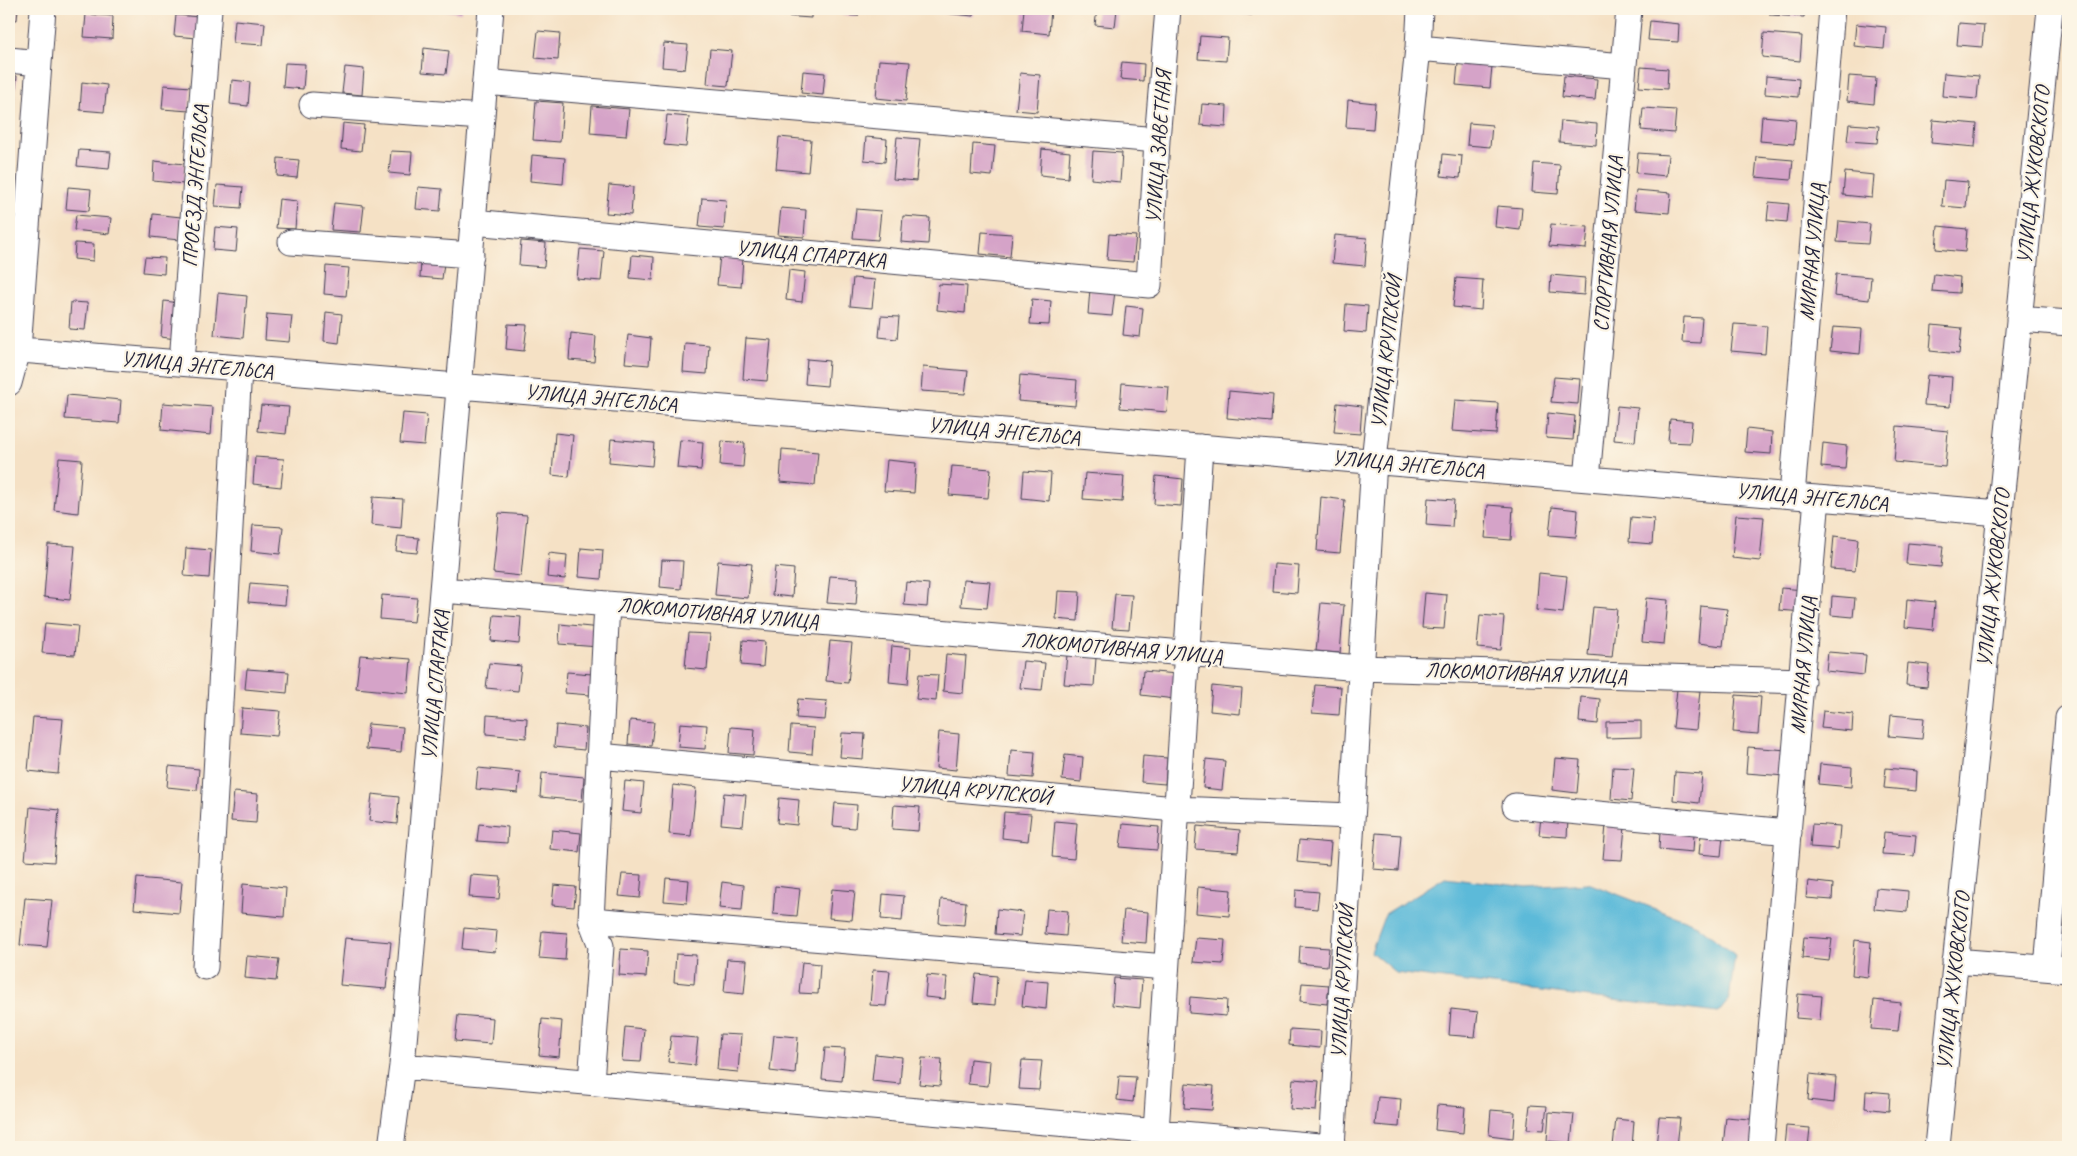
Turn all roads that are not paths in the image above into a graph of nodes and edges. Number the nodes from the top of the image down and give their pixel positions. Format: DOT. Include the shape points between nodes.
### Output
graph roads {
  1 [pos="44,9"];
  2 [pos="209,9"];
  3 [pos="491,9"];
  4 [pos="1168,9"];
  5 [pos="1420,9"];
  6 [pos="1629,9"];
  7 [pos="1832,9"];
  8 [pos="2050,9"];
  9 [pos="1418,48"];
  10 [pos="9,60"];
  11 [pos="40,63"];
  12 [pos="1624,66"];
  13 [pos="485,82"];
  14 [pos="312,105"];
  15 [pos="482,117"];
  16 [pos="1158,140"];
  17 [pos="19,198"];
  18 [pos="473,222"];
  19 [pos="291,242"];
  20 [pos="471,255"];
  21 [pos="1149,285"];
  22 [pos="2019,319"];
  23 [pos="2068,323"];
  24 [pos="14,349"];
  25 [pos="182,362"];
  26 [pos="239,368"];
  27 [pos="9,384"];
  28 [pos="460,386"];
  29 [pos="1200,447"];
  30 [pos="1374,461"];
  31 [pos="1587,479"];
  32 [pos="1792,496"];
  33 [pos="1817,498"];
  34 [pos="2000,513"];
  35 [pos="443,590"];
  36 [pos="607,604"];
  37 [pos="1186,653"];
  38 [pos="1360,668"];
  39 [pos="1802,681"];
  40 [pos="2068,718"];
  41 [pos="599,756"];
  42 [pos="1515,806"];
  43 [pos="1175,809"];
  44 [pos="1352,816"];
  45 [pos="1788,832"];
  46 [pos="591,920"];
  47 [pos="1955,961"];
  48 [pos="205,967"];
  49 [pos="1166,967"];
  50 [pos="2058,969"];
  51 [pos="402,1066"];
  52 [pos="591,1082"];
  53 [pos="1156,1132"];
  54 [pos="391,1147"];
  55 [pos="1331,1147"];
  56 [pos="1761,1147"];
  57 [pos="1937,1147"];
  1 -- 11 [label="street"];
  2 -- 25 [label="street, ПРОЕЗД ЭНГЕЛЬСА"];
  3 -- 13 [label="street, УЛИЦА СПАРТАКА"];
  4 -- 16 [label="street, УЛИЦА ЗАВЕТНАЯ"];
  5 -- 9 [label="street, УЛИЦА КРУПСКОЙ"];
  6 -- 12 [label="street, СПОРТИВНАЯ УЛИЦА"];
  7 -- 32 [label="street, МИРНАЯ УЛИЦА"];
  8 -- 22 [label="street, УЛИЦА ЖУКОВСКОГО"];
  9 -- 12 [label="street"];
  9 -- 30 [label="street, УЛИЦА КРУПСКОЙ"];
  10 -- 11 [label="street"];
  11 -- 17 [label="street"];
  12 -- 31 [label="street, СПОРТИВНАЯ УЛИЦА"];
  13 -- 15 [label="street, УЛИЦА СПАРТАКА"];
  13 -- 16 [label="street"];
  14 -- 15 [label="street"];
  15 -- 18 [label="street, УЛИЦА СПАРТАКА"];
  16 -- 21 [label="street, УЛИЦА ЗАВЕТНАЯ"];
  17 -- 24 [label="street"];
  18 -- 20 [label="street, УЛИЦА СПАРТАКА"];
  18 -- 21 [label="street, УЛИЦА СПАРТАКА"];
  19 -- 20 [label="street"];
  20 -- 28 [label="street, УЛИЦА СПАРТАКА"];
  22 -- 23 [label="street"];
  22 -- 34 [label="street, УЛИЦА ЖУКОВСКОГО"];
  24 -- 25 [label="street, УЛИЦА ЭНГЕЛЬСА"];
  24 -- 27 [label="street"];
  25 -- 26 [label="street, УЛИЦА ЭНГЕЛЬСА"];
  26 -- 28 [label="street, УЛИЦА ЭНГЕЛЬСА"];
  26 -- 48 [label="street"];
  28 -- 29 [label="street, УЛИЦА ЭНГЕЛЬСА"];
  28 -- 35 [label="street, УЛИЦА СПАРТАКА"];
  29 -- 30 [label="street, УЛИЦА ЭНГЕЛЬСА"];
  29 -- 37 [label="street"];
  30 -- 31 [label="street, УЛИЦА ЭНГЕЛЬСА"];
  30 -- 38 [label="street, УЛИЦА КРУПСКОЙ"];
  31 -- 32 [label="street, УЛИЦА ЭНГЕЛЬСА"];
  32 -- 33 [label="street, УЛИЦА ЭНГЕЛЬСА"];
  33 -- 34 [label="street, УЛИЦА ЭНГЕЛЬСА"];
  33 -- 39 [label="street, МИРНАЯ УЛИЦА"];
  34 -- 47 [label="street, УЛИЦА ЖУКОВСКОГО"];
  35 -- 36 [label="street, ЛОКОМОТИВНАЯ УЛИЦА"];
  35 -- 51 [label="street, УЛИЦА СПАРТАКА"];
  36 -- 37 [label="street, ЛОКОМОТИВНАЯ УЛИЦА"];
  36 -- 41 [label="street"];
  37 -- 38 [label="street, ЛОКОМОТИВНАЯ УЛИЦА"];
  37 -- 43 [label="street"];
  38 -- 39 [label="street, ЛОКОМОТИВНАЯ УЛИЦА"];
  38 -- 44 [label="street, УЛИЦА КРУПСКОЙ"];
  39 -- 45 [label="street, МИРНАЯ УЛИЦА"];
  40 -- 50 [label="street"];
  41 -- 43 [label="street, УЛИЦА КРУПСКОЙ"];
  41 -- 46 [label="street"];
  42 -- 45 [label="street"];
  43 -- 44 [label="street, УЛИЦА КРУПСКОЙ"];
  43 -- 49 [label="street"];
  44 -- 55 [label="street, УЛИЦА КРУПСКОЙ"];
  45 -- 56 [label="street, МИРНАЯ УЛИЦА"];
  46 -- 49 [label="street"];
  46 -- 52 [label="street" via="601,946"];
  47 -- 50 [label="street"];
  47 -- 57 [label="street, УЛИЦА ЖУКОВСКОГО"];
  49 -- 53 [label="street"];
  51 -- 52 [label="street"];
  51 -- 54 [label="street, УЛИЦА СПАРТАКА"];
  52 -- 53 [label="street"];
  53 -- 55 [label="street"];
}
